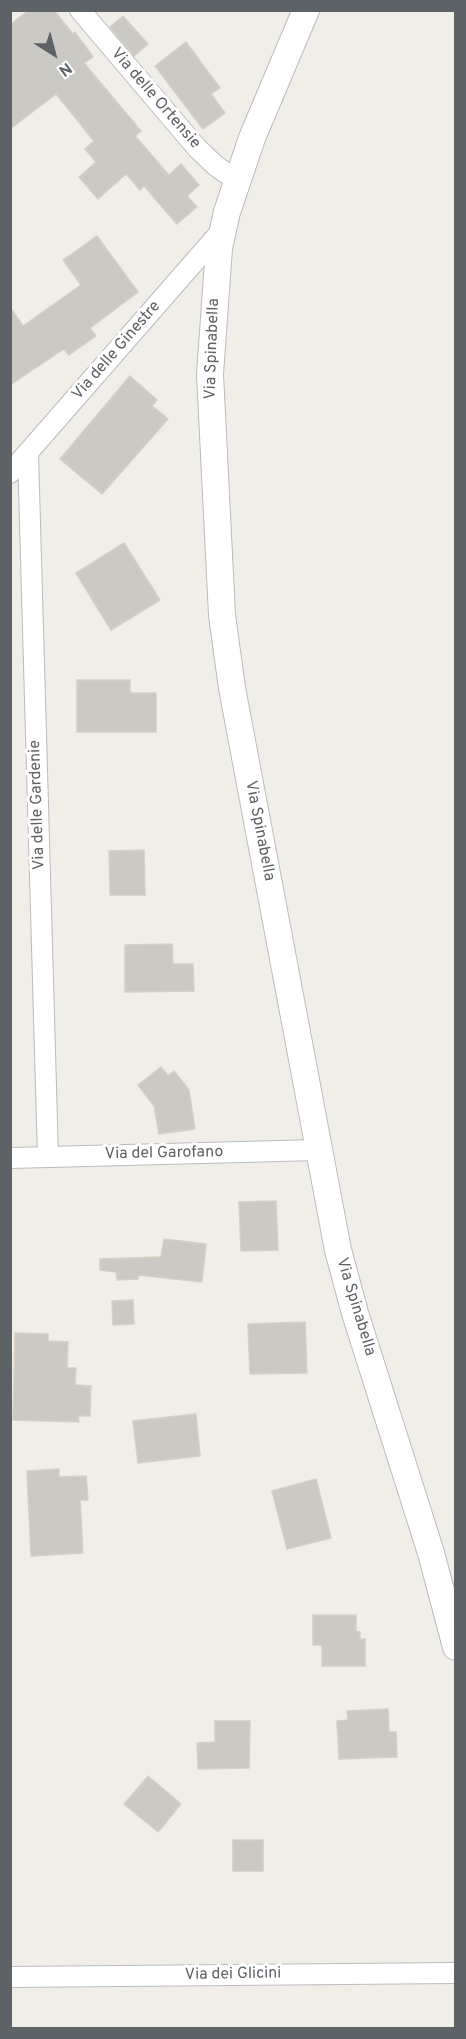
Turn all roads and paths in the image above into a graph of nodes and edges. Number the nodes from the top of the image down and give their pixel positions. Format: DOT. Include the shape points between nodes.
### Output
graph roads {
  1 [pos="80,10"];
  2 [pos="306,10"];
  3 [pos="237,181"];
  4 [pos="223,229"];
  5 [pos="28,453"];
  6 [pos="10,473"];
  7 [pos="318,1150"];
  8 [pos="48,1157"];
  9 [pos="10,1158"];
  10 [pos="456,1647"];
  11 [pos="456,1972"];
  12 [pos="10,1977"];
  1 -- 3 [label="street, Via delle Ortensie" via="197,148"];
  2 -- 3 [label="street, Via Spinabella"];
  3 -- 4 [label="street, Via Spinabella"];
  4 -- 5 [label="street, Via delle Ginestre"];
  4 -- 7 [label="street, Via Spinabella" via="210,374 222,615 232,688"];
  5 -- 6 [label="street, Via delle Ginestre"];
  5 -- 8 [label="street, Via delle Gardenie"];
  7 -- 8 [label="street, Via del Garofano"];
  7 -- 10 [label="street, Via Spinabella" via="348,1287 431,1553"];
  8 -- 9 [label="street, Via del Garofano"];
  11 -- 12 [label="street, Via dei Glicini"];
}
